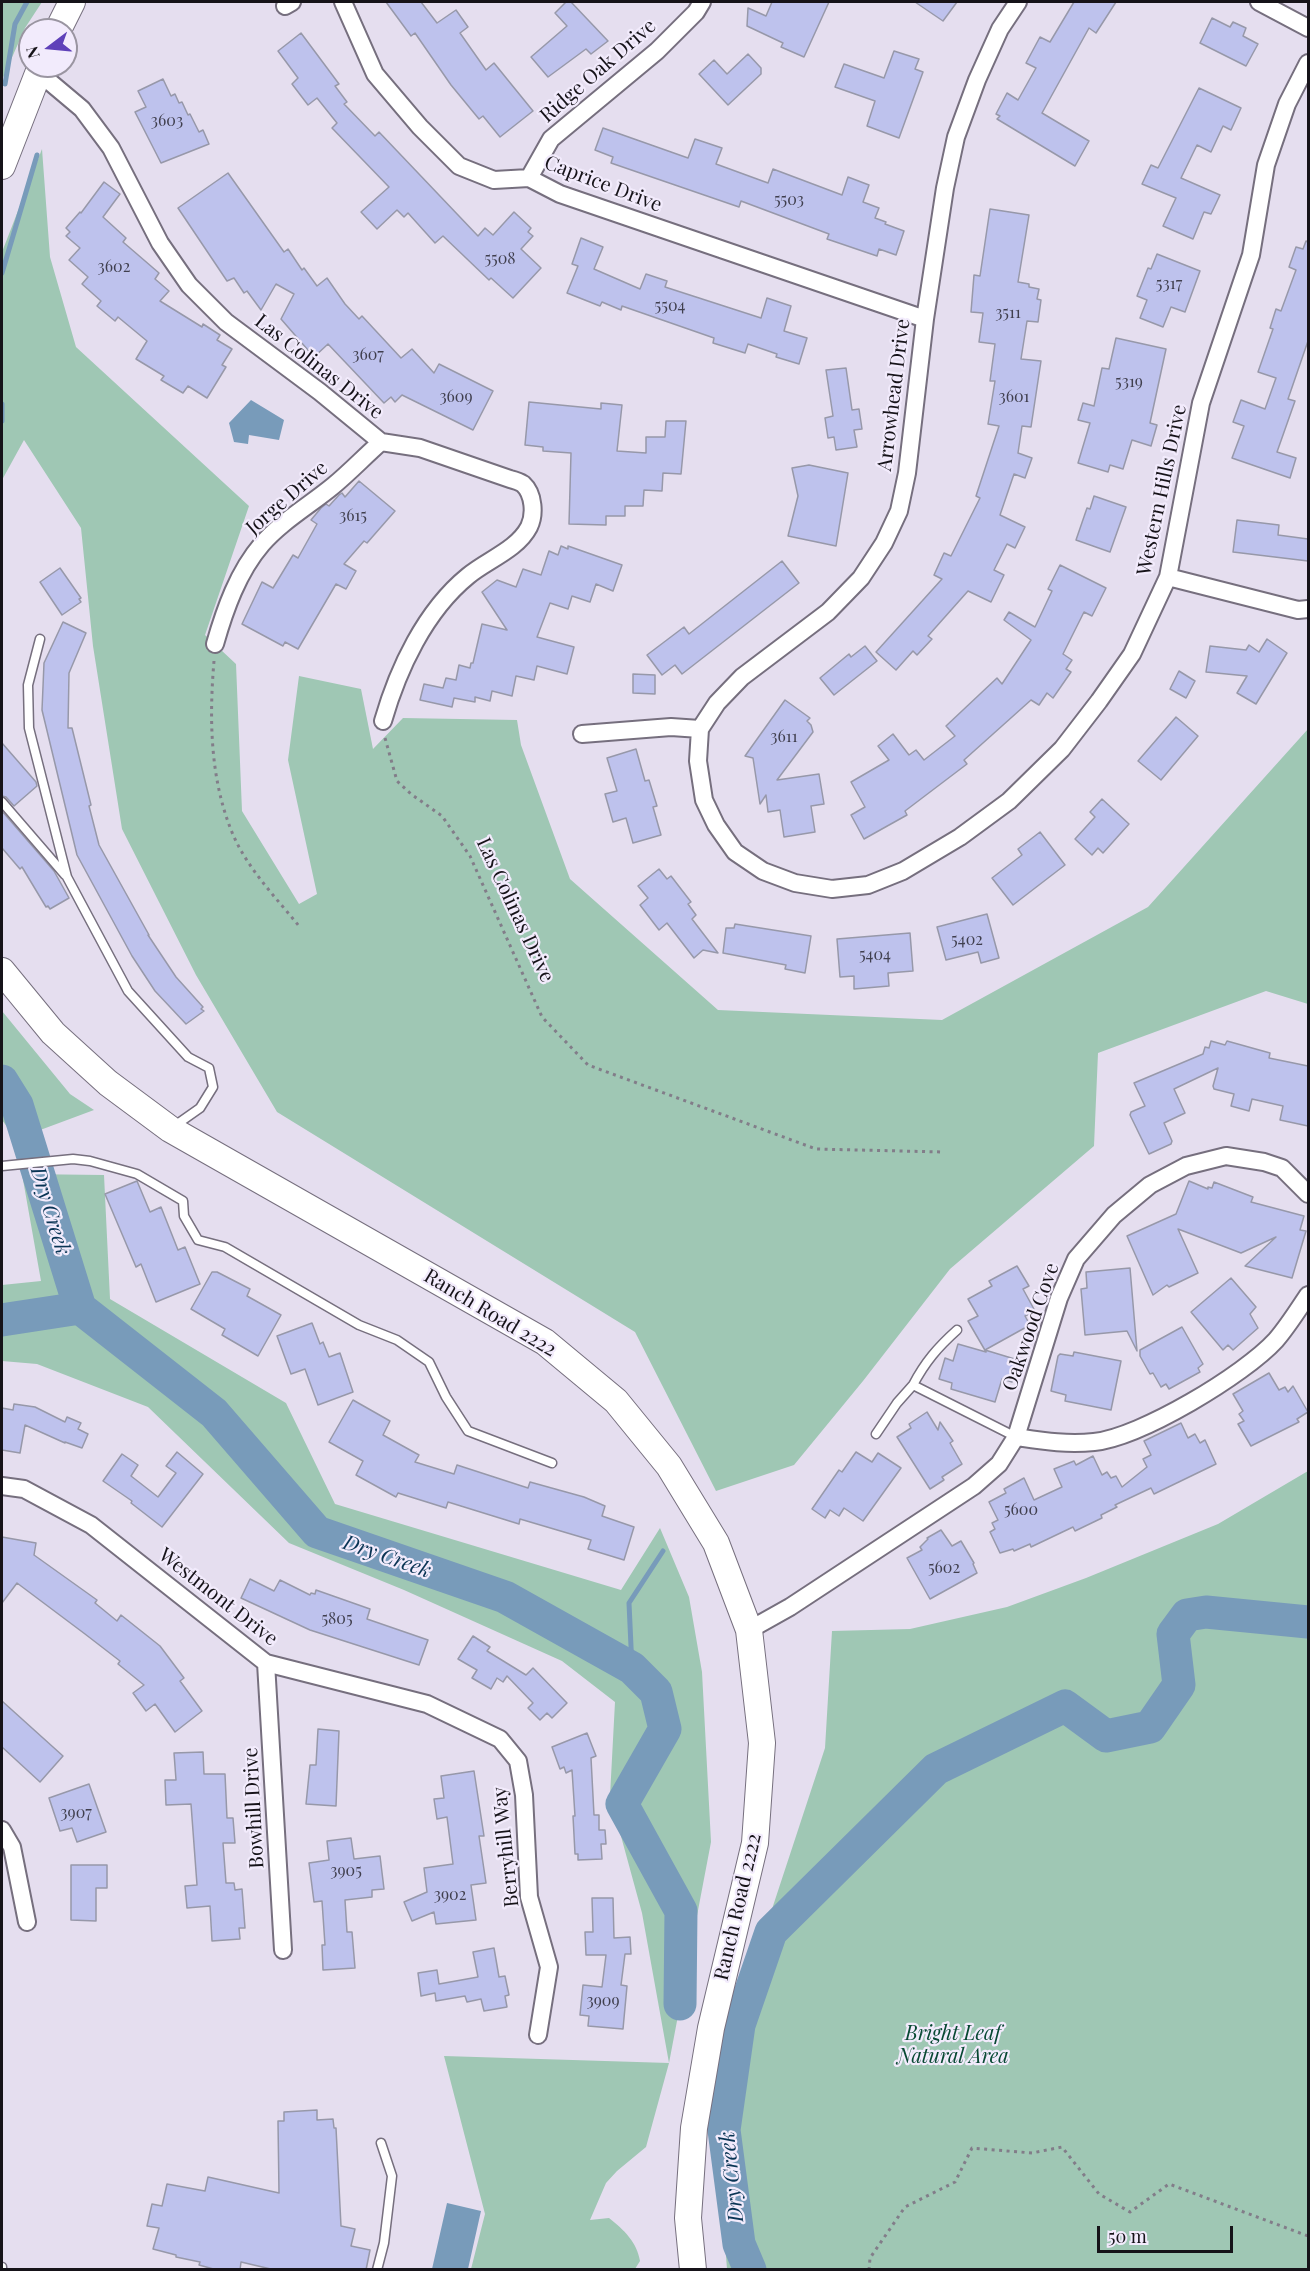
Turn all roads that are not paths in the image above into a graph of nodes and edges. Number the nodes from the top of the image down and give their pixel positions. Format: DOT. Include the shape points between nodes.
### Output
graph roads {
  1 [pos="72,2"];
  2 [pos="343,2"];
  3 [pos="702,2"];
  4 [pos="1018,2"];
  5 [pos="1260,2"];
  6 [pos="64,18"];
  7 [pos="1308,28"];
  8 [pos="1308,63"];
  9 [pos="36,78"];
  10 [pos="49,78"];
  11 [pos="2,166"];
  12 [pos="529,178"];
  13 [pos="924,319"];
  14 [pos="381,441"];
  15 [pos="1168,577"];
  16 [pos="1308,609"];
  17 [pos="40,639"];
  18 [pos="215,644"];
  19 [pos="383,722"];
  20 [pos="700,729"];
  21 [pos="582,734"];
  22 [pos="2,802"];
  23 [pos="67,877"];
  24 [pos="2,971"];
  25 [pos="170,1129"];
  26 [pos="2,1166"];
  27 [pos="1307,1189"];
  28 [pos="1308,1295"];
  29 [pos="957,1330"];
  30 [pos="913,1385"];
  31 [pos="876,1434"];
  32 [pos="1016,1437"];
  33 [pos="552,1464"];
  34 [pos="2,1486"];
  35 [pos="749,1630"];
  36 [pos="266,1663"];
  37 [pos="427,1704"];
  38 [pos="2,1830"];
  39 [pos="27,1922"];
  40 [pos="283,1950"];
  41 [pos="538,2035"];
  42 [pos="381,2143"];
  43 [pos="377,2270"];
  44 [pos="693,2270"];
  1 -- 6 [label="main road"];
  2 -- 12 [label="street, Caprice Drive" via="375,74 459,166 494,180"];
  3 -- 12 [label="street, Ridge Oak Drive" via="657,51 551,139"];
  4 -- 13 [label="street, Arrowhead Drive" via="981,69 956,137"];
  5 -- 7 [label="street"];
  8 -- 15 [label="street, Western Hills Drive" via="1287,104 1266,165 1251,255 1201,403"];
  9 -- 11 [label="main road"];
  10 -- 14 [label="street, Las Colinas Drive" via="82,109 111,148 160,243 189,285 226,322"];
  12 -- 13 [label="street, Caprice Drive" via="560,194"];
  13 -- 20 [label="street, Arrowhead Drive" via="907,473 899,512 884,543 861,579 828,612 742,677 717,703"];
  14 -- 18 [label="street, Jorge Drive" via="261,544 242,574"];
  14 -- 19 [label="street, Las Colinas Drive" via="420,448 523,484 532,499 533,515 528,528 513,544 468,575 445,599 402,668"];
  15 -- 16 [label="street" via="1298,610"];
  15 -- 20 [label="street, Western Hills Drive" via="1132,654 1062,749 1009,801 960,837 903,871 868,885 832,889 795,883 763,871 735,852 704,800 698,761"];
  17 -- 23 [label="lane" via="28,686 29,728"];
  20 -- 21 [label="street" via="671,727"];
  22 -- 23 [label="lane"];
  23 -- 25 [label="lane" via="128,991 188,1057 209,1068 213,1087 200,1108"];
  24 -- 25 [label="main road, Ranch Road 2222" via="54,1033 108,1083"];
  25 -- 35 [label="main road, Ranch Road 2222" via="545,1342 616,1401 669,1466 716,1542"];
  26 -- 33 [label="lane" via="73,1159 137,1173 183,1201 184,1216 198,1240 225,1246 359,1325 398,1340 429,1362 468,1431"];
  27 -- 32 [label="street, Oakwood Cove" via="1282,1168 1226,1156 1186,1166 1150,1185 1114,1215 1076,1259 1059,1298"];
  28 -- 32 [label="street" via="1276,1339 1240,1372 1128,1433 1096,1442 1065,1444"];
  29 -- 30 [label="lane" via="924,1364"];
  30 -- 31 [label="lane"];
  30 -- 32 [label="lane"];
  32 -- 35 [label="street, Oakwood Cove" via="999,1464 974,1486"];
  34 -- 36 [label="street, Westmont Drive" via="24,1489 91,1525"];
  35 -- 44 [label="main road, Ranch Road 2222" via="762,1743 755,1843 711,2028 694,2128 688,2217"];
  36 -- 37 [label="street, Westmont Drive"];
  36 -- 40 [label="street, Bowhill Drive"];
  37 -- 41 [label="street, Berryhill Way" via="500,1739 518,1761 530,1897 549,1967"];
  38 -- 39 [label="street" via="12,1847"];
  42 -- 43 [label="lane" via="392,2176"];
}
